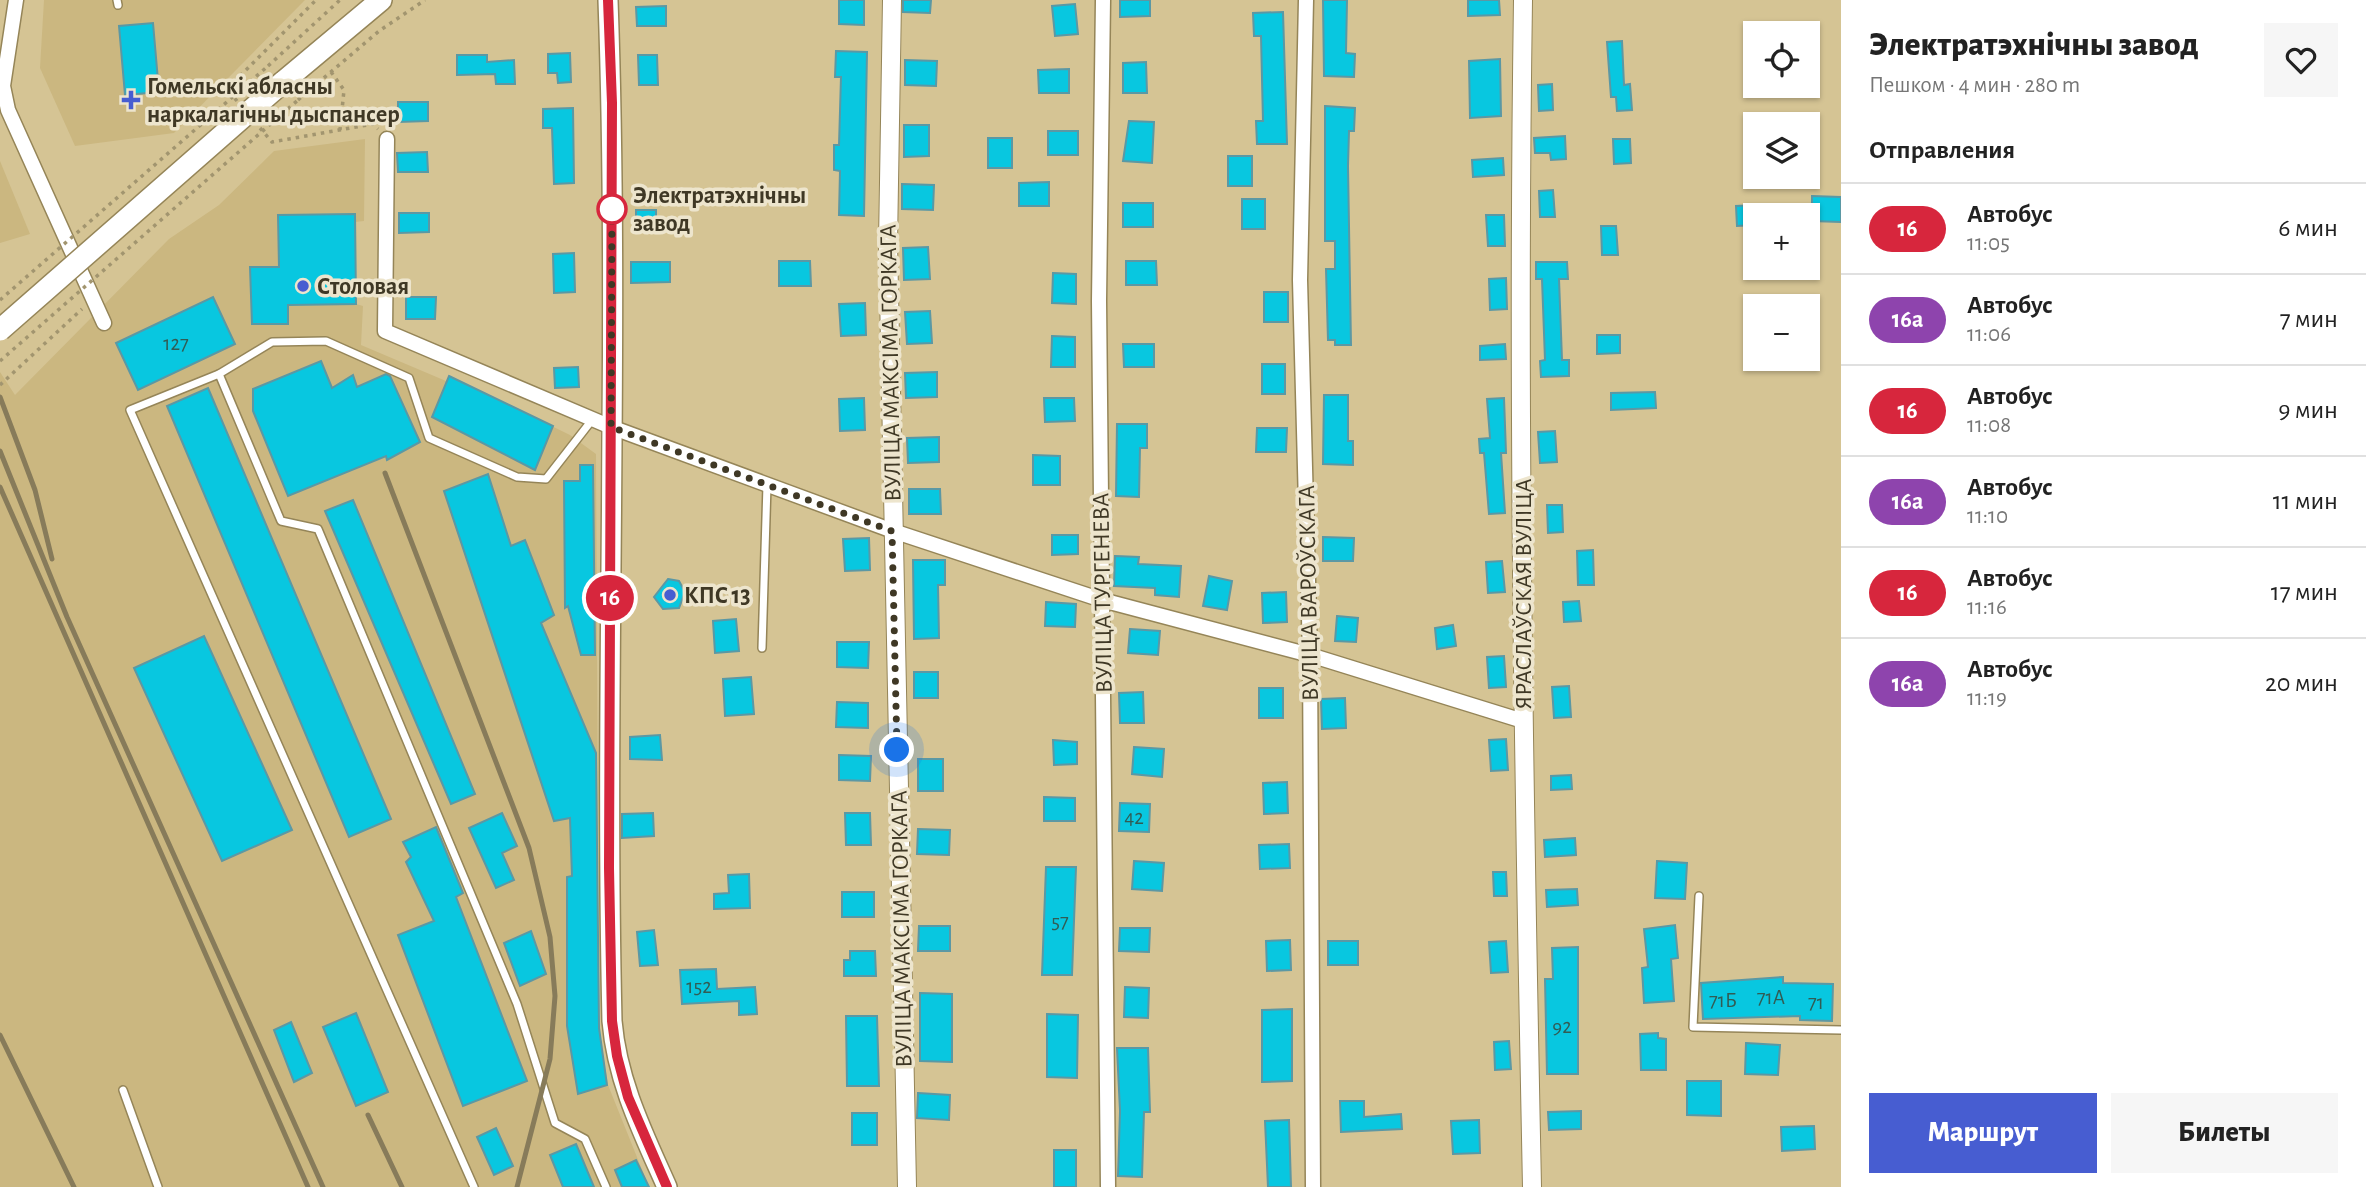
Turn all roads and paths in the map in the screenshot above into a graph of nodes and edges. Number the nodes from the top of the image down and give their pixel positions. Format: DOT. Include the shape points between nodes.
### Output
graph roads {
  1 [pos="16,0"];
  2 [pos="340,0"];
  3 [pos="381,0"];
  4 [pos="425,0"];
  5 [pos="608,0"];
  6 [pos="892,0"];
  7 [pos="1103,0"];
  8 [pos="1306,0"];
  9 [pos="1523,0"];
  10 [pos="331,72"];
  11 [pos="340,130"];
  12 [pos="387,139"];
  13 [pos="92,298"];
  14 [pos="0,300"];
  15 [pos="104,323"];
  16 [pos="0,331"];
  17 [pos="0,361"];
  18 [pos="219,374"];
  19 [pos="0,385"];
  20 [pos="602,423"];
  21 [pos="767,485"];
  22 [pos="892,531"];
  23 [pos="1102,600"];
  24 [pos="762,648"];
  25 [pos="1310,655"];
  26 [pos="1523,721"];
  27 [pos="1699,896"];
  28 [pos="1841,1030"];
  29 [pos="123,1090"];
  30 [pos="158,1187"];
  31 [pos="474,1187"];
  32 [pos="606,1187"];
  33 [pos="667,1187"];
  34 [pos="906,1187"];
  35 [pos="1108,1187"];
  36 [pos="1313,1187"];
  37 [pos="1532,1187"];
  1 -- 13 [label="street" via="3,86 8,110"];
  2 -- 14 [label="path, bridge"];
  3 -- 16 [label="main road, bridge"];
  4 -- 10 [label="path"];
  5 -- 20 [label="main road" via="612,103"];
  6 -- 22 [label="street, ВУЛІЦА МАКСІМА ГОРКАГА" via="888,243"];
  7 -- 23 [label="street, ВУЛІЦА ТУРГЕНЕВА"];
  8 -- 25 [label="street, ВУЛІЦА ВАРОЎСКАГА" via="1300,280"];
  9 -- 26 [label="street, ЯРАСЛАЎСКАЯ ВУЛІЦА"];
  10 -- 11 [label="path" via="344,90"];
  10 -- 17 [label="path, bridge"];
  12 -- 20 [label="street" via="385,331"];
  13 -- 15 [label="street"];
  13 -- 19 [label="path"];
  18 -- 20 [label="lane" via="272,342 327,341 408,378 429,438 517,477 546,479"];
  18 -- 31 [label="lane" via="131,410"];
  18 -- 32 [label="lane" via="281,520 318,529 517,1004 555,1123 585,1139"];
  20 -- 21 [label="street"];
  20 -- 33 [label="main road" via="612,1021 628,1097"];
  21 -- 22 [label="street"];
  21 -- 24 [label="lane"];
  22 -- 23 [label="street"];
  22 -- 34 [label="street, ВУЛІЦА МАКСІМА ГОРКАГА"];
  23 -- 25 [label="street"];
  23 -- 35 [label="street, ВУЛІЦА ТУРГЕНЕВА"];
  25 -- 26 [label="street"];
  25 -- 36 [label="street, ВУЛІЦА ВАРОЎСКАГА"];
  26 -- 37 [label="street, ЯРАСЛАЎСКАЯ ВУЛІЦА"];
  27 -- 28 [label="lane" via="1693,1027"];
  29 -- 30 [label="lane"];
}
